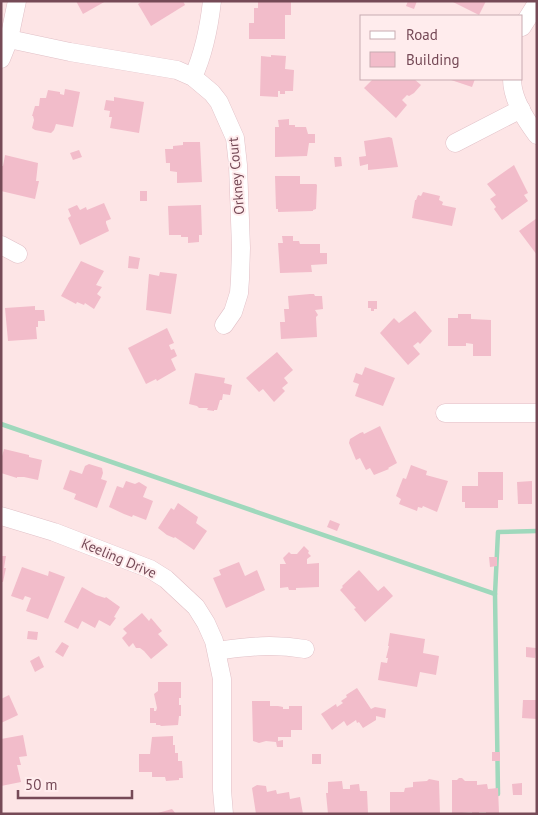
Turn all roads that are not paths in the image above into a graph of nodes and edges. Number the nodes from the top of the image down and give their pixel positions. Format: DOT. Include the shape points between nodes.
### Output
graph roads {
  1 [pos="17,1"];
  2 [pos="212,1"];
  3 [pos="537,3"];
  4 [pos="523,25"];
  5 [pos="9,39"];
  6 [pos="1,59"];
  7 [pos="193,77"];
  8 [pos="512,80"];
  9 [pos="521,109"];
  10 [pos="537,135"];
  11 [pos="455,144"];
  12 [pos="1,246"];
  13 [pos="18,254"];
  14 [pos="224,325"];
  15 [pos="446,413"];
  16 [pos="537,413"];
  17 [pos="1,516"];
  18 [pos="305,649"];
  19 [pos="217,651"];
  20 [pos="224,814"];
  1 -- 5 [label="street"];
  2 -- 7 [label="street" via="206,41"];
  3 -- 4 [label="street"];
  5 -- 6 [label="street"];
  5 -- 7 [label="street, Orkney Court" via="149,64"];
  7 -- 14 [label="street, Orkney Court" via="219,102 235,138 240,278 239,293"];
  8 -- 9 [label="street" via="512,89"];
  9 -- 10 [label="street"];
  9 -- 11 [label="street"];
  12 -- 13 [label="street"];
  15 -- 16 [label="street"];
  17 -- 19 [label="street, Keeling Drive" via="54,532 137,564 166,579 196,607"];
  18 -- 19 [label="street" via="266,645"];
  19 -- 20 [label="street, Keeling Drive" via="222,679"];
}
